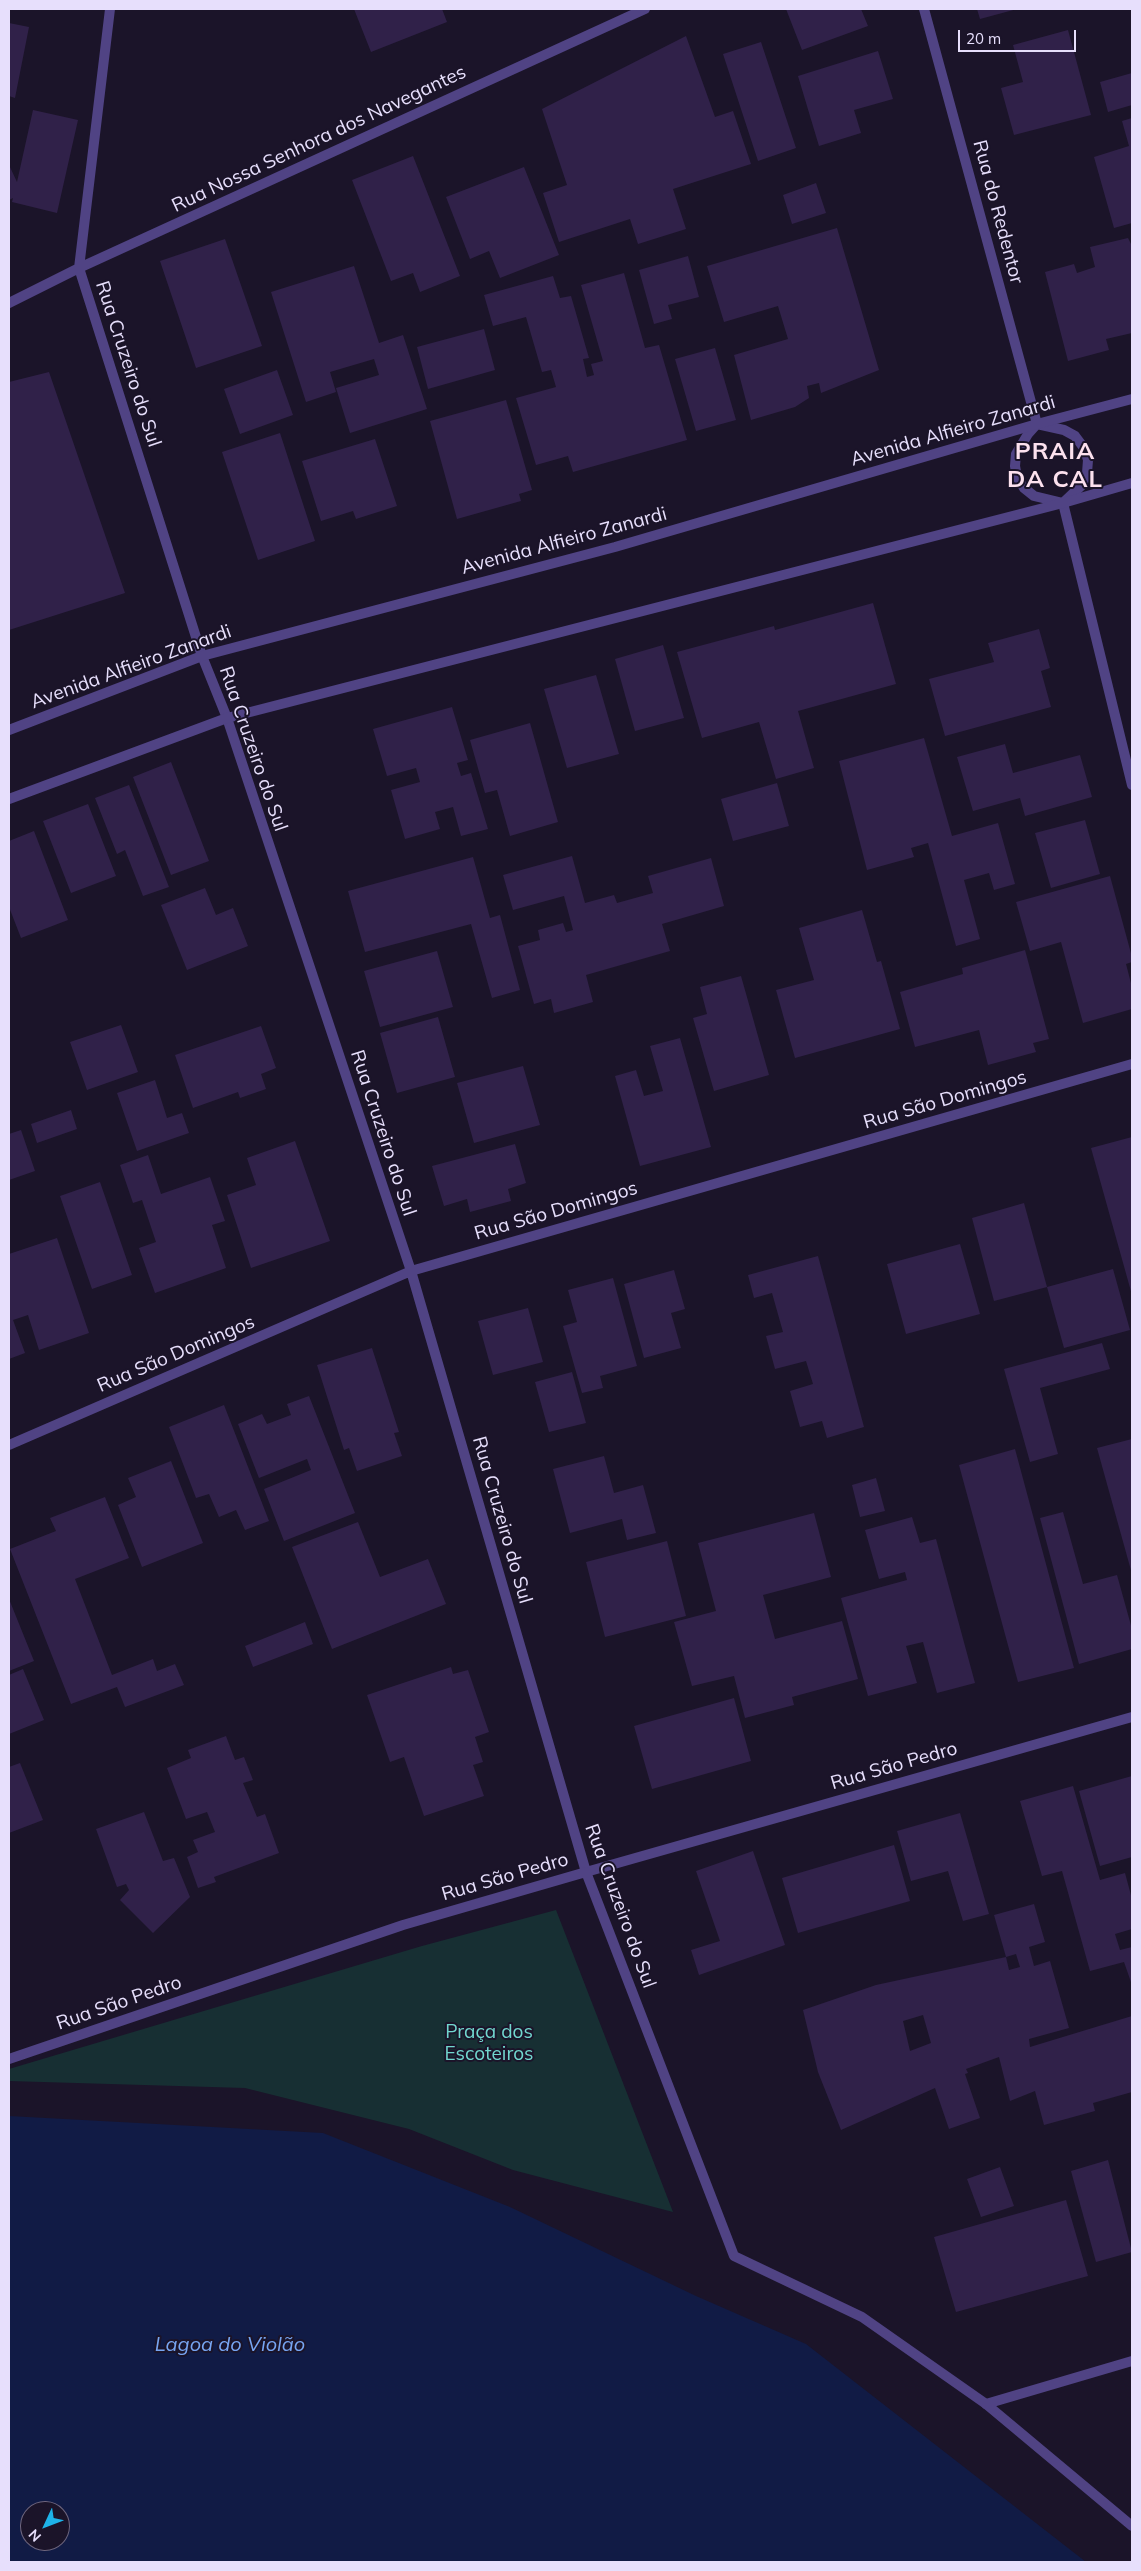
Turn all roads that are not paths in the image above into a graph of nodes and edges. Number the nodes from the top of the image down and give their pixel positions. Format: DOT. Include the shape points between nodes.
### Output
graph roads {
  1 [pos="110,9"];
  2 [pos="645,9"];
  3 [pos="924,9"];
  4 [pos="79,268"];
  5 [pos="9,303"];
  6 [pos="1132,399"];
  7 [pos="1037,424"];
  8 [pos="1132,483"];
  9 [pos="1063,503"];
  10 [pos="202,656"];
  11 [pos="227,718"];
  12 [pos="9,730"];
  13 [pos="1132,785"];
  14 [pos="9,799"];
  15 [pos="1132,1064"];
  16 [pos="411,1271"];
  17 [pos="9,1445"];
  18 [pos="1132,1717"];
  19 [pos="586,1872"];
  20 [pos="9,2059"];
  21 [pos="1132,2361"];
  22 [pos="986,2404"];
  23 [pos="1132,2526"];
  1 -- 4 [label="street, Rua Cruzeiro do Sul"];
  2 -- 4 [label="street, Rua Nossa Senhora dos Navegantes"];
  3 -- 7 [label="street, Rua do Redentor"];
  4 -- 5 [label="street, Rua Nossa Senhora dos Navegantes"];
  4 -- 10 [label="street, Rua Cruzeiro do Sul"];
  6 -- 7 [label="street, Avenida Alfieiro Zanardi"];
  7 -- 9 [label="street" via="1016,454 1017,477 1034,496"];
  7 -- 9 [label="street" via="1075,436 1088,460 1082,485"];
  7 -- 10 [label="street, Avenida Alfieiro Zanardi" via="615,547"];
  8 -- 9 [label="street"];
  9 -- 11 [label="street"];
  9 -- 13 [label="street"];
  10 -- 11 [label="street, Rua Cruzeiro do Sul"];
  10 -- 12 [label="street, Avenida Alfieiro Zanardi"];
  11 -- 14 [label="street"];
  11 -- 16 [label="street, Rua Cruzeiro do Sul"];
  15 -- 16 [label="street, Rua São Domingos"];
  16 -- 17 [label="street, Rua São Domingos"];
  16 -- 19 [label="street, Rua Cruzeiro do Sul"];
  18 -- 19 [label="street, Rua São Pedro"];
  19 -- 20 [label="street, Rua São Pedro" via="403,1925"];
  19 -- 22 [label="street, Rua Cruzeiro do Sul" via="734,2256 862,2317"];
  21 -- 22 [label="street"];
  22 -- 23 [label="street"];
}
